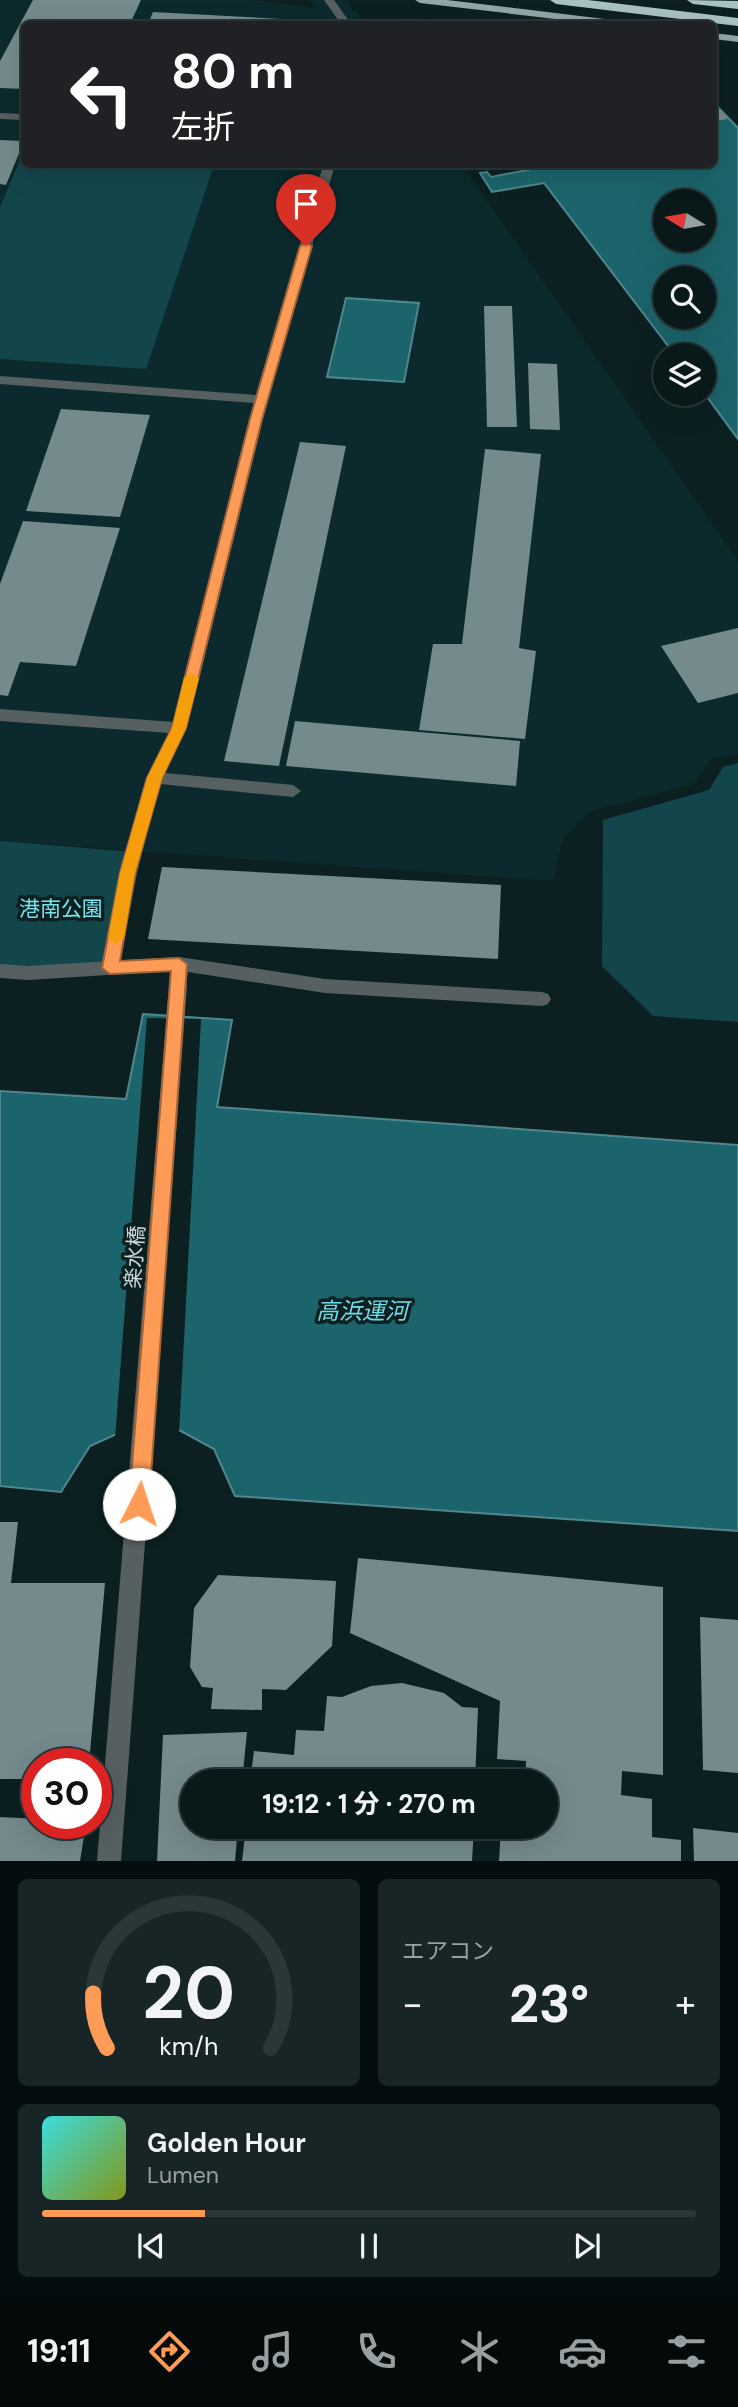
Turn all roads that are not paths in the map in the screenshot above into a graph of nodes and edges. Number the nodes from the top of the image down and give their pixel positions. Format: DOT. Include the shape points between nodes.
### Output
graph roads {
  1 [pos="329,0"];
  2 [pos="420,0"];
  3 [pos="556,0"];
  4 [pos="693,0"];
  5 [pos="738,5"];
  6 [pos="344,21"];
  7 [pos="596,21"];
  8 [pos="738,22"];
  9 [pos="717,36"];
  10 [pos="738,39"];
  11 [pos="0,116"];
  12 [pos="21,117"];
  13 [pos="330,168"];
  14 [pos="0,380"];
  15 [pos="262,400"];
  16 [pos="0,715"];
  17 [pos="179,728"];
  18 [pos="154,778"];
  19 [pos="293,791"];
  20 [pos="179,964"];
  21 [pos="110,968"];
  22 [pos="0,971"];
  23 [pos="542,999"];
  24 [pos="109,1861"];
  1 -- 6 [label="street"];
  2 -- 7 [label="main road"];
  3 -- 8 [label="highway"];
  4 -- 5 [label="highway"];
  9 -- 10 [label="main road"];
  11 -- 12 [label="street"];
  13 -- 15 [label="street"];
  14 -- 15 [label="street"];
  15 -- 17 [label="street"];
  16 -- 17 [label="street"];
  17 -- 18 [label="street"];
  18 -- 19 [label="street"];
  18 -- 21 [label="street" via="128,873"];
  20 -- 21 [label="street"];
  20 -- 23 [label="street" via="325,986"];
  20 -- 24 [label="street, 楽水橋"];
  21 -- 22 [label="street"];
}
